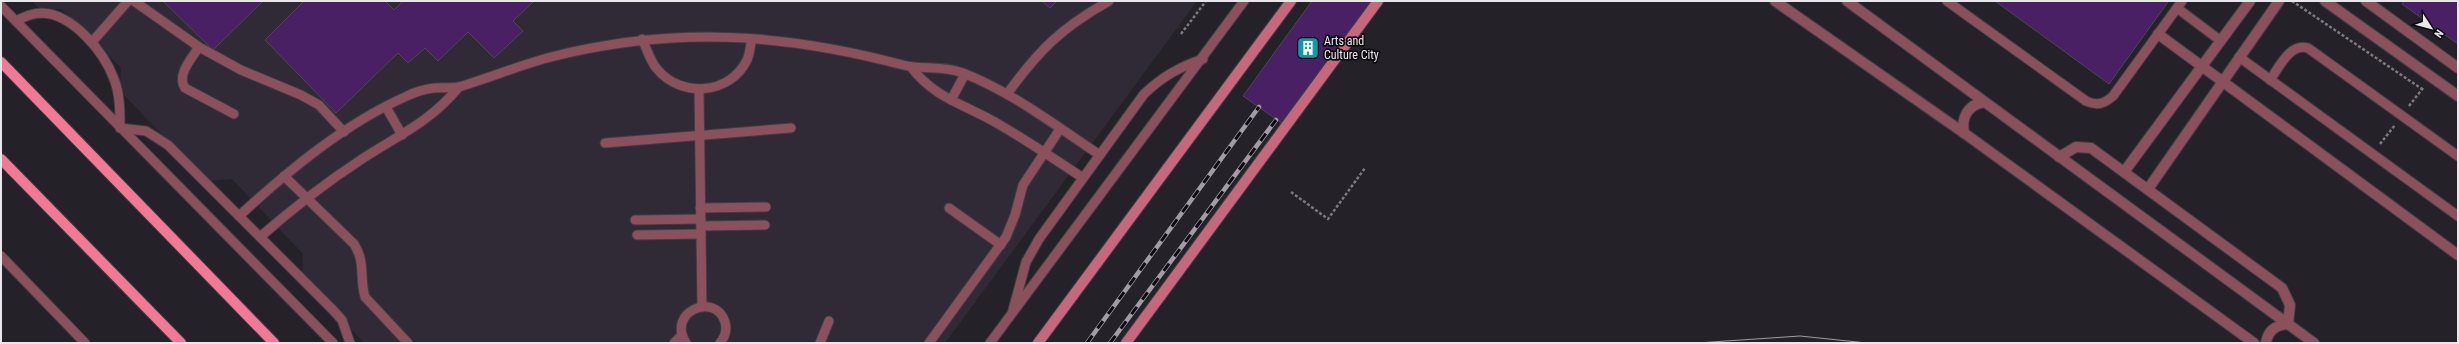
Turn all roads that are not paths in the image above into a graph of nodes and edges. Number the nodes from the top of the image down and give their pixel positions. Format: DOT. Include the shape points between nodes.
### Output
graph roads {
  1 [pos="128,1"];
  2 [pos="134,1"];
  3 [pos="1109,1"];
  4 [pos="1244,1"];
  5 [pos="1291,1"];
  6 [pos="1378,1"];
  7 [pos="1775,1"];
  8 [pos="1847,1"];
  9 [pos="1947,1"];
  10 [pos="2250,1"];
  11 [pos="2279,1"];
  12 [pos="2326,1"];
  13 [pos="2366,1"];
  14 [pos="2179,4"];
  15 [pos="1,6"];
  16 [pos="16,21"];
  17 [pos="2158,34"];
  18 [pos="642,39"];
  19 [pos="752,39"];
  20 [pos="2221,40"];
  21 [pos="92,42"];
  22 [pos="199,47"];
  23 [pos="2239,57"];
  24 [pos="1203,59"];
  25 [pos="1,62"];
  26 [pos="2202,66"];
  27 [pos="912,67"];
  28 [pos="2458,68"];
  29 [pos="965,74"];
  30 [pos="2270,80"];
  31 [pos="2222,81"];
  32 [pos="459,87"];
  33 [pos="699,90"];
  34 [pos="1007,94"];
  35 [pos="2458,96"];
  36 [pos="951,100"];
  37 [pos="1984,102"];
  38 [pos="386,107"];
  39 [pos="234,114"];
  40 [pos="120,128"];
  41 [pos="791,128"];
  42 [pos="1060,128"];
  43 [pos="344,132"];
  44 [pos="1964,133"];
  45 [pos="402,135"];
  46 [pos="700,136"];
  47 [pos="605,143"];
  48 [pos="1044,152"];
  49 [pos="1100,155"];
  50 [pos="2458,156"];
  51 [pos="2058,157"];
  52 [pos="1,159"];
  53 [pos="2124,172"];
  54 [pos="284,176"];
  55 [pos="1083,178"];
  56 [pos="2148,189"];
  57 [pos="307,197"];
  58 [pos="766,207"];
  59 [pos="700,208"];
  60 [pos="949,208"];
  61 [pos="239,216"];
  62 [pos="2458,216"];
  63 [pos="635,220"];
  64 [pos="765,225"];
  65 [pos="701,226"];
  66 [pos="637,235"];
  67 [pos="260,237"];
  68 [pos="1001,245"];
  69 [pos="2458,254"];
  70 [pos="1,256"];
  71 [pos="702,307"];
  72 [pos="1012,313"];
  73 [pos="829,321"];
  74 [pos="2288,324"];
  75 [pos="684,339"];
  76 [pos="724,342"];
  77 [pos="85,343"];
  78 [pos="181,343"];
  79 [pos="274,343"];
  80 [pos="333,343"];
  81 [pos="350,343"];
  82 [pos="408,343"];
  83 [pos="674,343"];
  84 [pos="820,343"];
  85 [pos="929,343"];
  86 [pos="990,343"];
  87 [pos="1038,343"];
  88 [pos="1126,343"];
  89 [pos="2254,343"];
  90 [pos="2266,343"];
  91 [pos="2314,343"];
  1 -- 21 [label="lane"];
  2 -- 22 [label="lane"];
  3 -- 34 [label="lane" via="1058,34 1033,58"];
  4 -- 24 [label="lane"];
  5 -- 87 [label="street"];
  6 -- 88 [label="street"];
  7 -- 44 [label="street"];
  8 -- 37 [label="street"];
  9 -- 17 [label="lane" via="2086,100 2096,104 2113,96"];
  10 -- 20 [label="street"];
  11 -- 23 [label="street"];
  12 -- 35 [label="street"];
  13 -- 28 [label="street"];
  14 -- 17 [label="lane"];
  14 -- 20 [label="lane"];
  15 -- 16 [label="lane"];
  16 -- 21 [label="lane" via="28,14 56,16 75,27"];
  16 -- 40 [label="lane"];
  17 -- 26 [label="street"];
  18 -- 19 [label="lane" via="715,36"];
  18 -- 32 [label="lane" via="549,57"];
  18 -- 33 [label="lane" via="653,63 666,78 687,89"];
  19 -- 27 [label="lane" via="828,46"];
  19 -- 33 [label="lane" via="747,59 739,72 720,84"];
  20 -- 26 [label="street"];
  21 -- 40 [label="lane" via="105,59 115,79 120,103"];
  22 -- 39 [label="lane" via="182,74 182,84"];
  22 -- 43 [label="lane" via="241,70 319,105"];
  23 -- 30 [label="lane"];
  23 -- 31 [label="street"];
  24 -- 49 [label="lane" via="1181,66 1144,94"];
  24 -- 72 [label="lane"];
  25 -- 79 [label="main road"];
  26 -- 31 [label="street"];
  26 -- 53 [label="street"];
  27 -- 29 [label="lane" via="947,68"];
  27 -- 36 [label="lane" via="922,81 936,93"];
  29 -- 34 [label="lane"];
  29 -- 36 [label="lane"];
  30 -- 50 [label="lane" via="2291,52 2296,48 2308,48"];
  30 -- 62 [label="lane"];
  31 -- 56 [label="street"];
  31 -- 69 [label="street"];
  32 -- 38 [label="lane" via="433,88 408,95"];
  32 -- 45 [label="lane" via="443,106 424,122"];
  33 -- 46 [label="lane"];
  34 -- 42 [label="lane"];
  36 -- 48 [label="lane" via="999,124"];
  37 -- 44 [label="street" via="1966,112 1962,126"];
  37 -- 51 [label="street"];
  38 -- 43 [label="lane"];
  38 -- 45 [label="lane"];
  40 -- 61 [label="lane" via="140,129 158,137"];
  40 -- 80 [label="lane"];
  41 -- 46 [label="lane"];
  42 -- 48 [label="lane"];
  42 -- 49 [label="lane"];
  43 -- 54 [label="lane"];
  44 -- 89 [label="street"];
  45 -- 57 [label="lane" via="337,175"];
  46 -- 47 [label="lane"];
  46 -- 59 [label="lane"];
  48 -- 55 [label="lane"];
  48 -- 68 [label="lane" via="1023,185 1016,215"];
  49 -- 55 [label="lane"];
  51 -- 53 [label="street" via="2076,147 2087,147"];
  51 -- 74 [label="street"];
  52 -- 78 [label="main road"];
  53 -- 56 [label="street"];
  54 -- 57 [label="lane"];
  54 -- 61 [label="lane"];
  55 -- 72 [label="lane" via="1039,239 1026,262 1017,287"];
  56 -- 74 [label="street" via="2282,288 2290,305"];
  57 -- 67 [label="lane"];
  57 -- 82 [label="lane" via="354,244 363,266 362,288 365,297"];
  58 -- 59 [label="lane"];
  59 -- 65 [label="lane"];
  60 -- 68 [label="lane"];
  61 -- 67 [label="lane"];
  63 -- 65 [label="lane"];
  64 -- 65 [label="lane"];
  65 -- 66 [label="lane"];
  65 -- 71 [label="lane"];
  67 -- 81 [label="lane" via="342,320"];
  68 -- 85 [label="lane"];
  70 -- 77 [label="lane"];
  71 -- 75 [label="lane" via="686,314 682,321"];
  71 -- 76 [label="lane" via="713,309 724,319"];
  72 -- 86 [label="lane"];
  73 -- 84 [label="lane"];
  74 -- 90 [label="street" via="2272,330"];
  74 -- 91 [label="street"];
  75 -- 83 [label="lane"];
}
